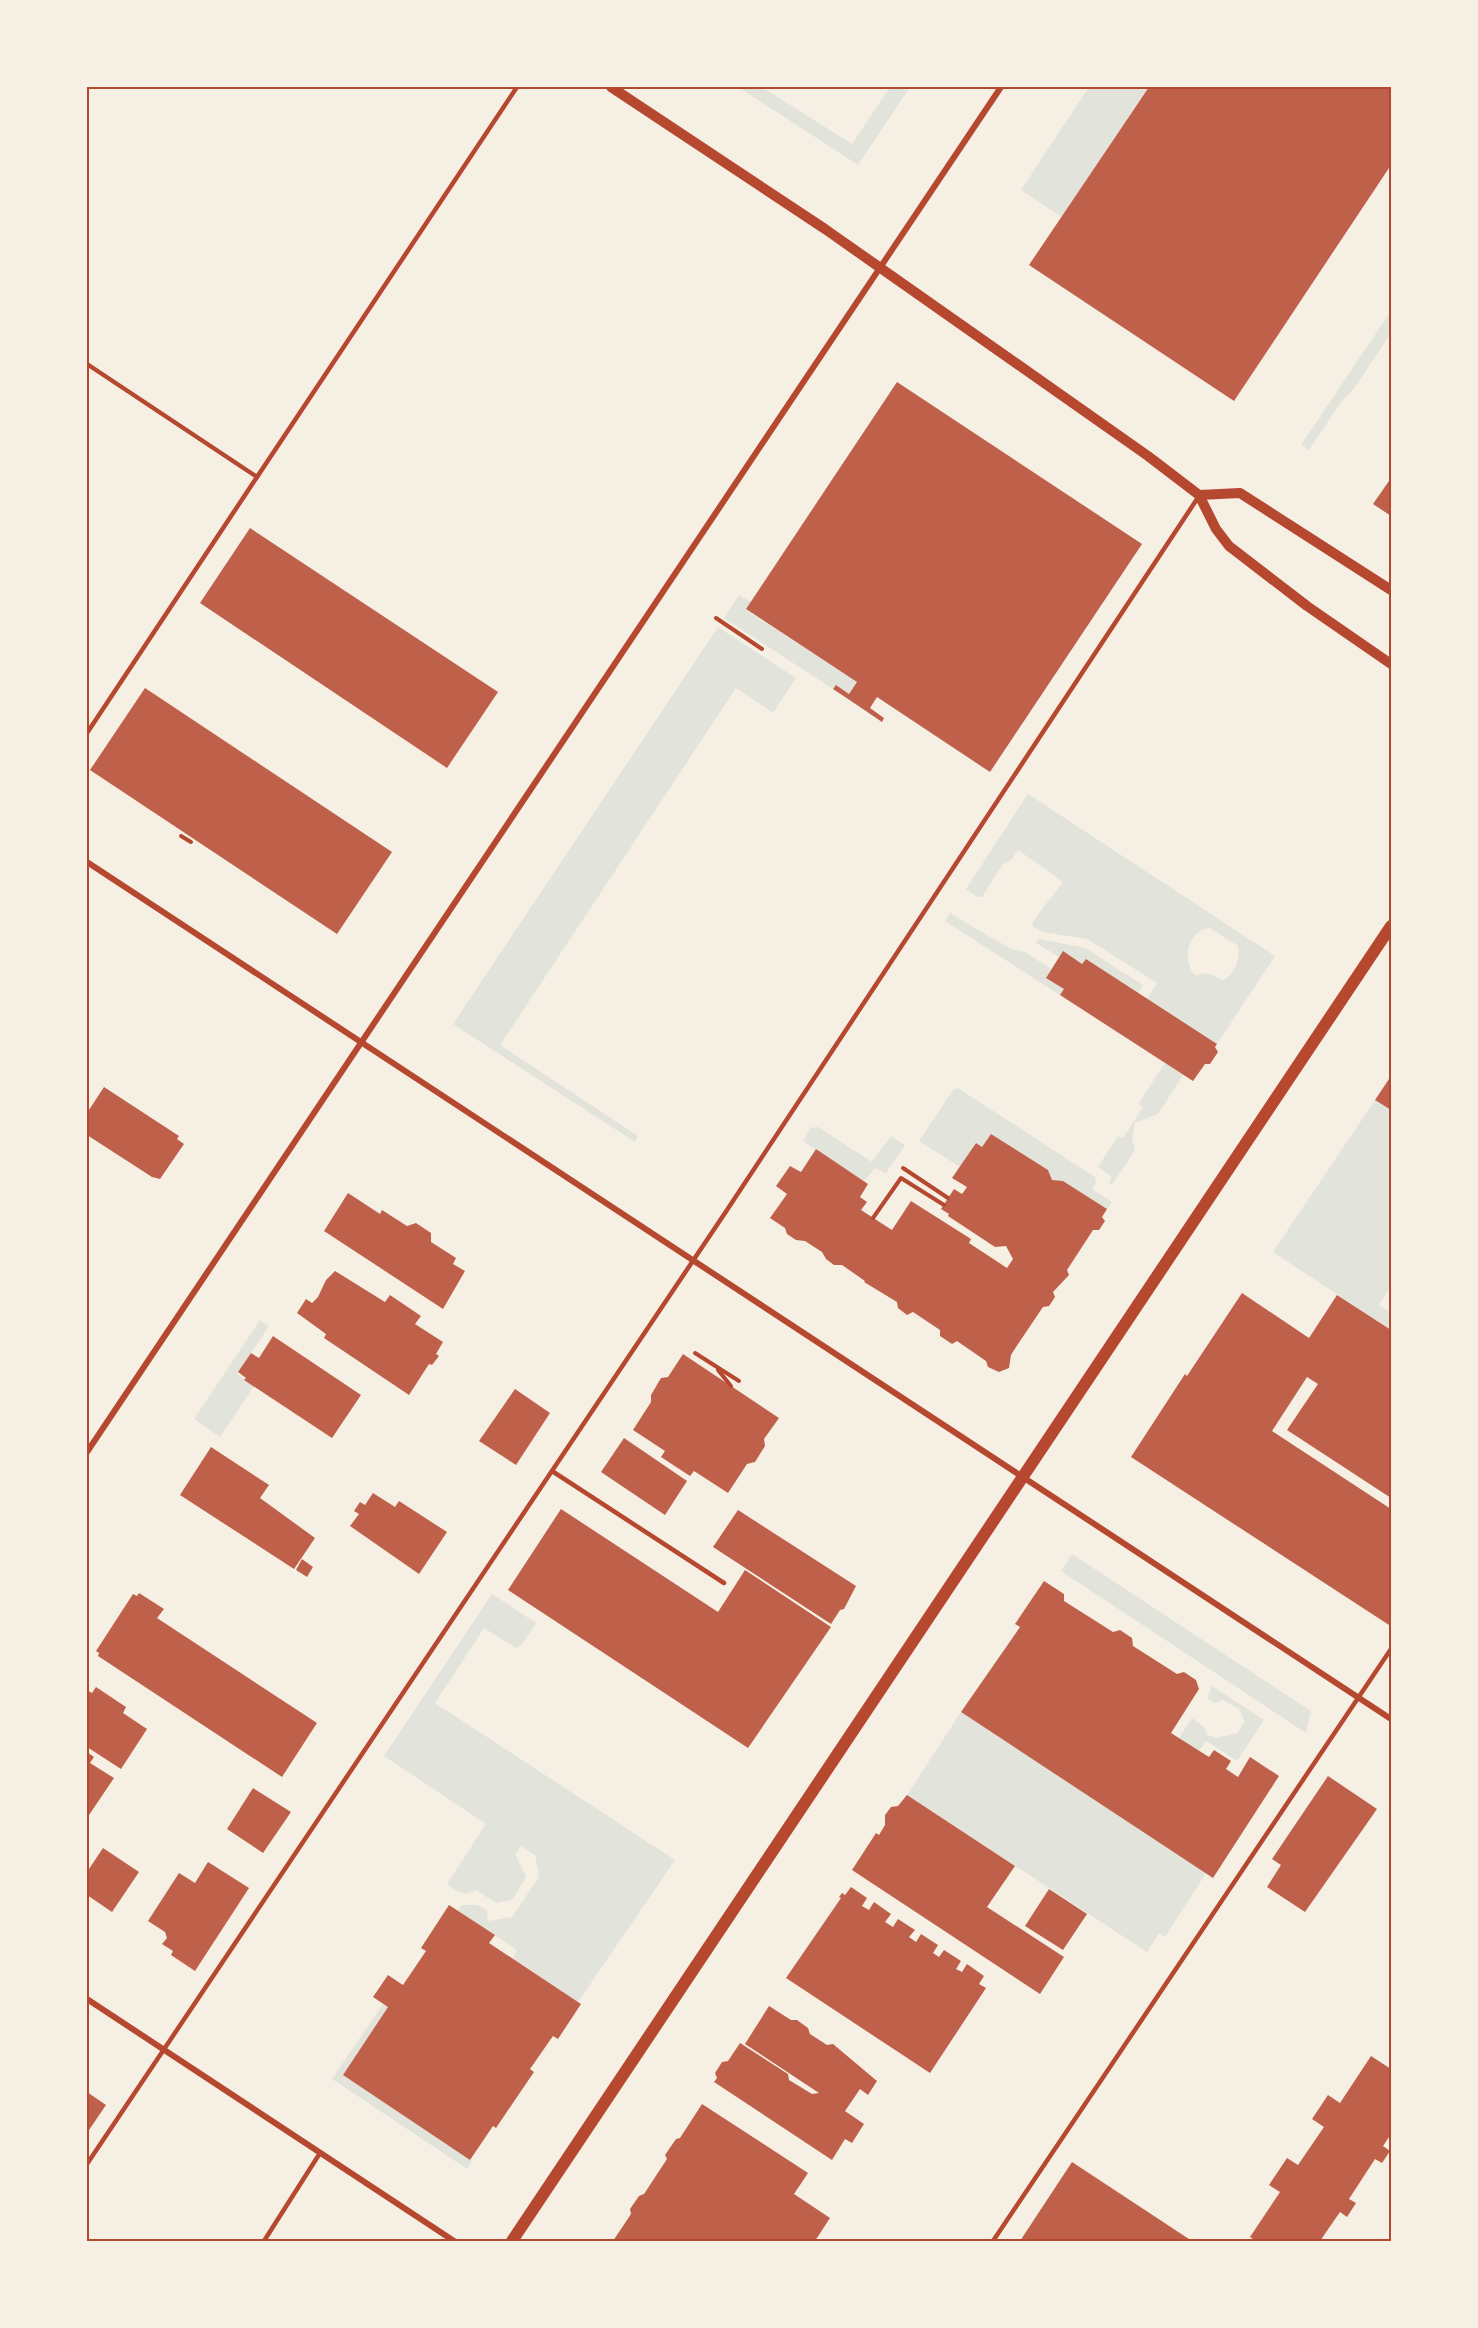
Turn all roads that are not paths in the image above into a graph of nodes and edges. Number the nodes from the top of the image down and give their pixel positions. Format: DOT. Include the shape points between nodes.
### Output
graph roads {
  1 [pos="517,87"];
  2 [pos="611,87"];
  3 [pos="1001,87"];
  4 [pos="879,267"];
  5 [pos="87,364"];
  6 [pos="257,477"];
  7 [pos="1199,495"];
  8 [pos="1391,590"];
  9 [pos="1391,664"];
  10 [pos="87,733"];
  11 [pos="87,862"];
  12 [pos="1391,926"];
  13 [pos="360,1043"];
  14 [pos="692,1260"];
  15 [pos="87,1452"];
  16 [pos="552,1471"];
  17 [pos="1023,1477"];
  18 [pos="724,1583"];
  19 [pos="1391,1649"];
  20 [pos="1359,1697"];
  21 [pos="1391,1719"];
  22 [pos="87,1999"];
  23 [pos="164,2049"];
  24 [pos="320,2153"];
  25 [pos="87,2163"];
  26 [pos="264,2241"];
  27 [pos="454,2241"];
  28 [pos="512,2241"];
  29 [pos="993,2241"];
  1 -- 6 [label="lane"];
  2 -- 4 [label="street"];
  3 -- 4 [label="street"];
  4 -- 7 [label="street"];
  4 -- 13 [label="street"];
  5 -- 6 [label="lane"];
  6 -- 10 [label="lane"];
  7 -- 8 [label="street" via="1240,493"];
  7 -- 9 [label="street" via="1229,546"];
  7 -- 14 [label="lane"];
  11 -- 13 [label="street"];
  12 -- 17 [label="main road"];
  13 -- 14 [label="street"];
  13 -- 15 [label="street"];
  14 -- 16 [label="lane"];
  14 -- 17 [label="street"];
  16 -- 18 [label="lane"];
  16 -- 23 [label="lane"];
  17 -- 20 [label="street"];
  17 -- 28 [label="main road"];
  19 -- 20 [label="lane"];
  20 -- 21 [label="street"];
  20 -- 29 [label="lane"];
  22 -- 23 [label="street"];
  23 -- 24 [label="street"];
  23 -- 25 [label="lane"];
  24 -- 26 [label="lane"];
  24 -- 27 [label="street"];
}
